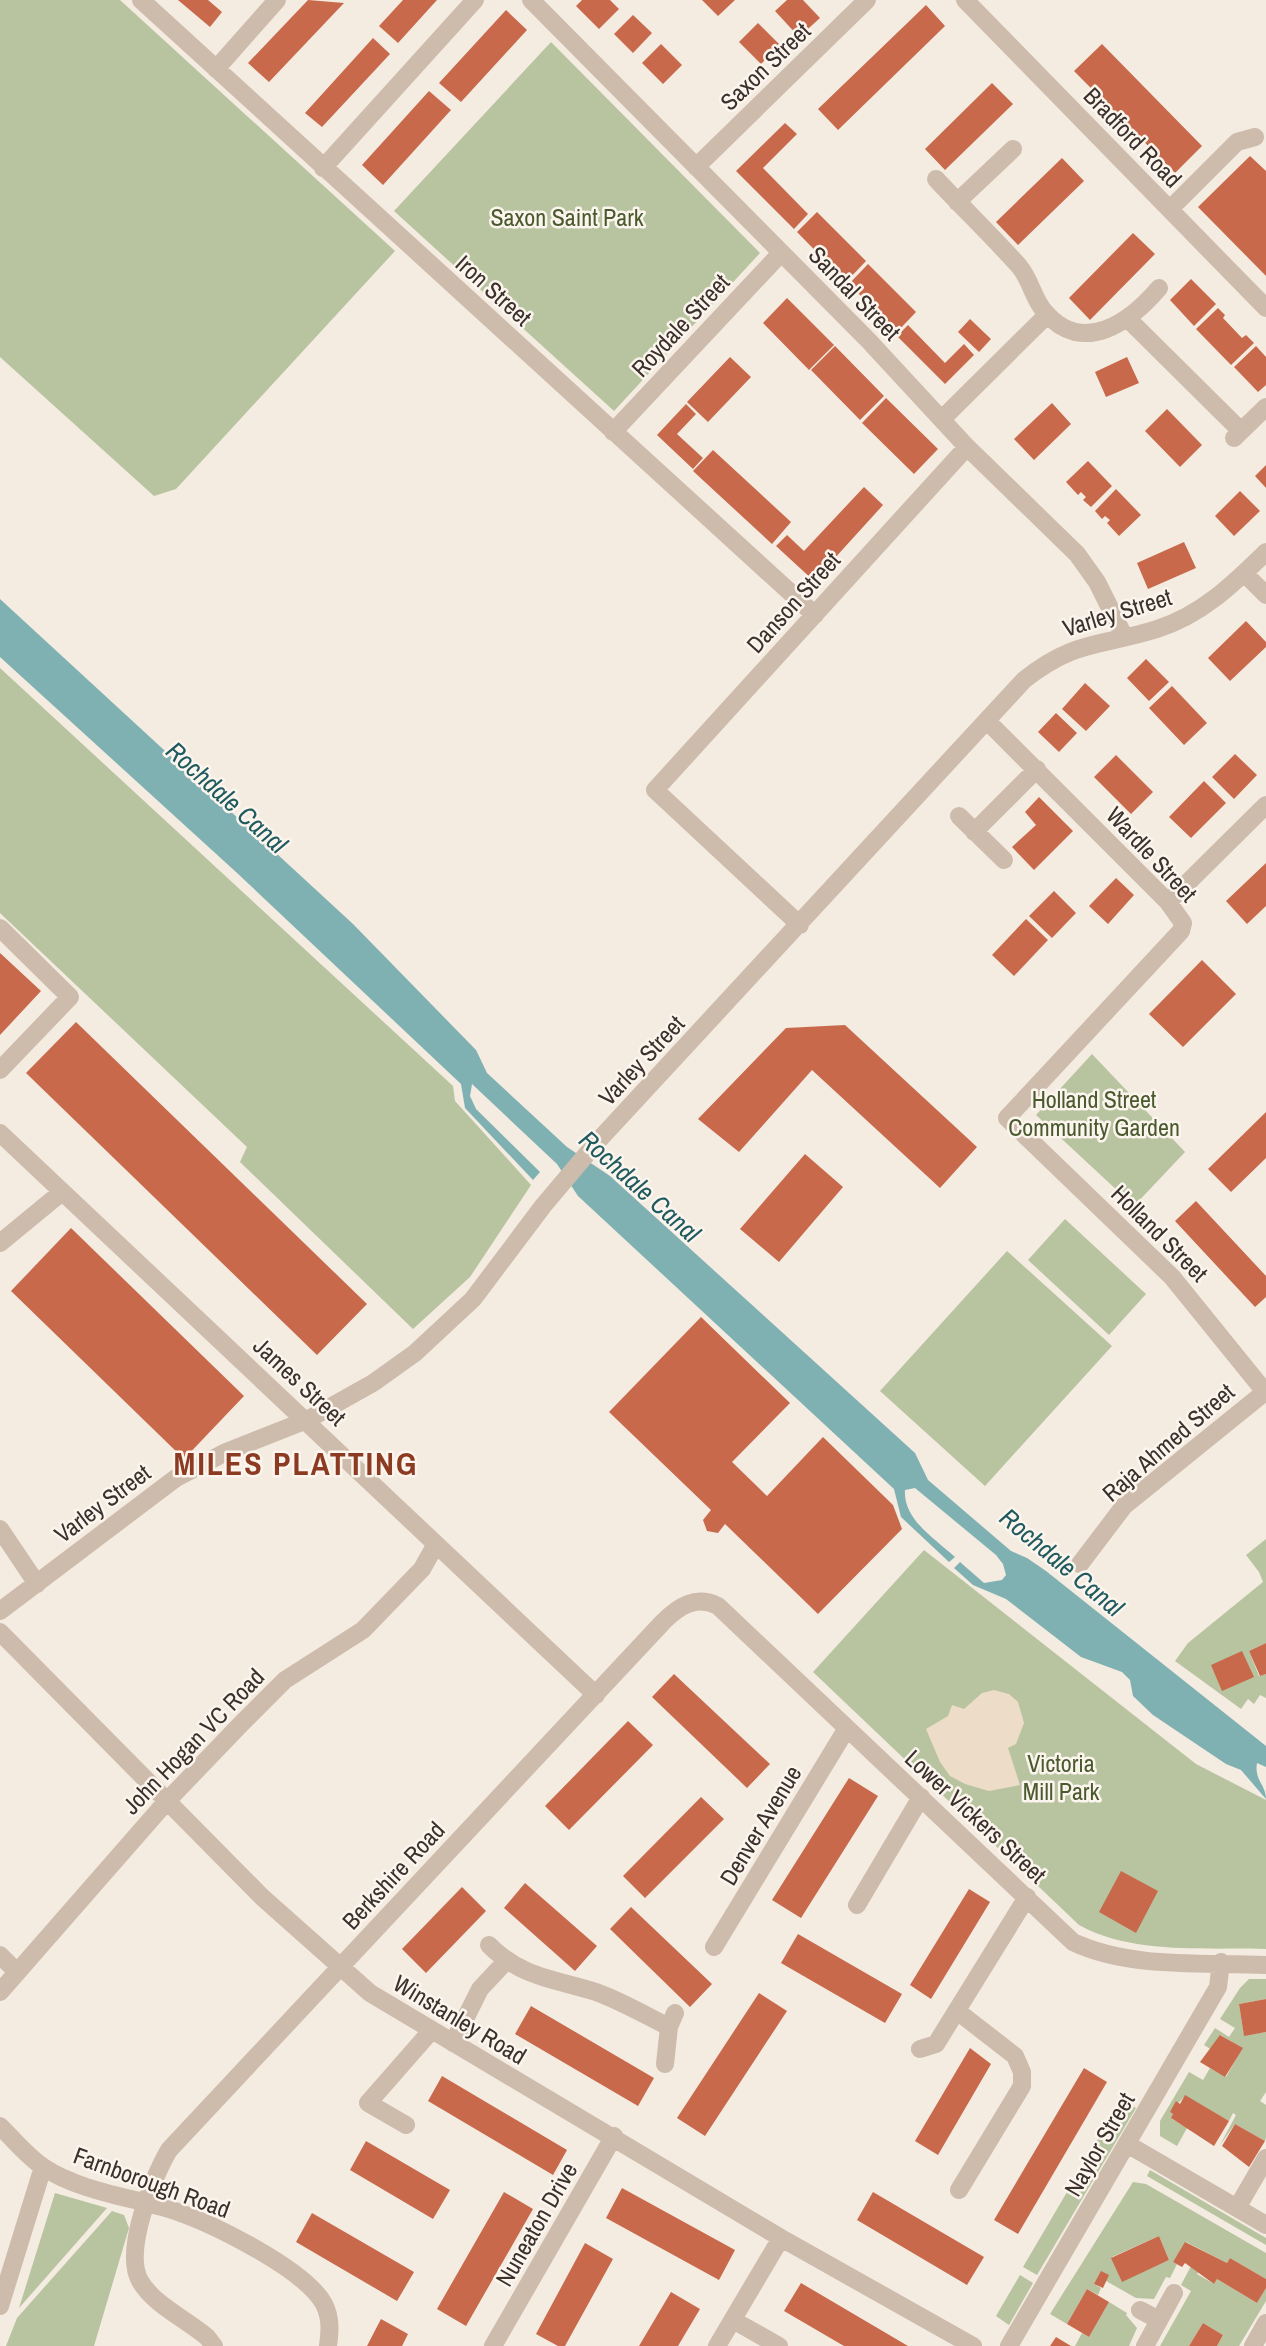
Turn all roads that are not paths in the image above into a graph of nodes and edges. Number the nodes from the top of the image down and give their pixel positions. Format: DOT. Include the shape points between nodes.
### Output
graph roads {
  1 [pos="141,0"];
  2 [pos="277,0"];
  3 [pos="475,0"];
  4 [pos="531,0"];
  5 [pos="867,0"];
  6 [pos="965,0"];
  7 [pos="216,69"];
  8 [pos="1255,137"];
  9 [pos="1013,149"];
  10 [pos="696,167"];
  11 [pos="323,168"];
  12 [pos="936,179"];
  13 [pos="957,202"];
  14 [pos="1170,209"];
  15 [pos="781,253"];
  16 [pos="1159,288"];
  17 [pos="1266,307"];
  18 [pos="1047,315"];
  19 [pos="1128,319"];
  20 [pos="1266,407"];
  21 [pos="942,419"];
  22 [pos="613,432"];
  23 [pos="967,447"];
  24 [pos="1266,552"];
  25 [pos="1244,573"];
  26 [pos="1266,596"];
  27 [pos="815,615"];
  28 [pos="1124,635"];
  29 [pos="988,722"];
  30 [pos="1037,769"];
  31 [pos="1266,805"];
  32 [pos="959,816"];
  33 [pos="974,832"];
  34 [pos="1004,860"];
  35 [pos="1168,902"];
  36 [pos="800,925"];
  37 [pos="0,928"];
  38 [pos="0,1070"];
  39 [pos="1007,1118"];
  40 [pos="0,1133"];
  41 [pos="62,1192"];
  42 [pos="0,1244"];
  43 [pos="1263,1384"];
  44 [pos="307,1420"];
  45 [pos="0,1529"];
  46 [pos="436,1544"];
  47 [pos="1080,1564"];
  48 [pos="37,1584"];
  49 [pos="697,1600"];
  50 [pos="0,1611"];
  51 [pos="0,1632"];
  52 [pos="596,1695"];
  53 [pos="847,1728"];
  54 [pos="921,1797"];
  55 [pos="167,1801"];
  56 [pos="1027,1897"];
  57 [pos="857,1905"];
  58 [pos="489,1945"];
  59 [pos="714,1947"];
  60 [pos="0,1955"];
  61 [pos="506,1961"];
  62 [pos="1221,1962"];
  63 [pos="1266,1965"];
  64 [pos="339,1968"];
  65 [pos="17,1972"];
  66 [pos="0,1992"];
  67 [pos="957,2011"];
  68 [pos="431,2031"];
  69 [pos="453,2043"];
  70 [pos="920,2049"];
  71 [pos="665,2064"];
  72 [pos="405,2124"];
  73 [pos="0,2126"];
  74 [pos="614,2136"];
  75 [pos="1127,2144"];
  76 [pos="1266,2158"];
  77 [pos="43,2166"];
  78 [pos="959,2190"];
  79 [pos="147,2203"];
  80 [pos="1237,2208"];
  81 [pos="1266,2225"];
  82 [pos="782,2238"];
  83 [pos="1174,2293"];
  84 [pos="0,2306"];
  85 [pos="1140,2310"];
  86 [pos="733,2320"];
  87 [pos="1159,2320"];
  88 [pos="1266,2323"];
  89 [pos="503,2343"];
  90 [pos="214,2346"];
  91 [pos="328,2346"];
  92 [pos="717,2346"];
  93 [pos="779,2346"];
  94 [pos="973,2346"];
  95 [pos="1009,2346"];
  96 [pos="1145,2346"];
  97 [pos="1253,2346"];
  1 -- 7 [label="street, Iron Street"];
  2 -- 7 [label="street"];
  3 -- 11 [label="street"];
  4 -- 10 [label="street, Sandal Street"];
  5 -- 10 [label="street, Saxon Street"];
  6 -- 14 [label="street, Bradford Road"];
  7 -- 11 [label="street, Iron Street"];
  8 -- 14 [label="street" via="1237,142"];
  9 -- 13 [label="street"];
  10 -- 15 [label="street, Sandal Street"];
  11 -- 22 [label="street, Iron Street"];
  12 -- 13 [label="street"];
  13 -- 18 [label="street" via="1020,267"];
  14 -- 17 [label="street, Bradford Road"];
  15 -- 21 [label="street, Sandal Street"];
  15 -- 22 [label="street, Roydale Street"];
  16 -- 19 [label="street"];
  18 -- 19 [label="street" via="1066,327 1089,332 1109,330"];
  18 -- 21 [label="street"];
  19 -- 20 [label="street" via="1237,434"];
  21 -- 23 [label="street, Sandal Street"];
  22 -- 27 [label="street, Iron Street"];
  23 -- 27 [label="street, Danson Street"];
  23 -- 28 [label="street, Sandal Street" via="1077,554"];
  24 -- 25 [label="street, Varley Street"];
  25 -- 26 [label="street"];
  25 -- 28 [label="street, Varley Street" via="1207,606 1186,617"];
  27 -- 36 [label="street, Danson Street" via="655,790"];
  28 -- 29 [label="street, Varley Street" via="1050,659 1024,680"];
  29 -- 30 [label="street, Wardle Street"];
  29 -- 36 [label="street, Varley Street"];
  30 -- 33 [label="street"];
  30 -- 35 [label="street, Wardle Street"];
  31 -- 35 [label="street"];
  32 -- 33 [label="street"];
  33 -- 34 [label="street"];
  35 -- 39 [label="street, Wardle Street" via="1180,917 1181,931"];
  36 -- 44 [label="street, Varley Street" via="597,1142 452,1321 397,1367"];
  37 -- 38 [label="street" via="70,997"];
  39 -- 43 [label="street, Holland Street" via="1172,1277"];
  40 -- 41 [label="street, James Street"];
  41 -- 42 [label="street"];
  41 -- 44 [label="street, James Street"];
  43 -- 47 [label="street, Raja Ahmed Street" via="1124,1506"];
  44 -- 46 [label="street, James Street"];
  44 -- 48 [label="street, Varley Street" via="226,1452 176,1478"];
  45 -- 48 [label="street"];
  46 -- 52 [label="street, James Street"];
  46 -- 55 [label="street, John Hogan VC Road" via="422,1569 363,1630 285,1680"];
  48 -- 50 [label="street, Varley Street"];
  49 -- 52 [label="street, Berkshire Road" via="672,1613"];
  49 -- 53 [label="street, Lower Vickers Street" via="718,1606"];
  51 -- 55 [label="street, Winstanley Road"];
  52 -- 64 [label="street, Berkshire Road"];
  53 -- 54 [label="street, Lower Vickers Street"];
  53 -- 59 [label="street, Denver Avenue"];
  54 -- 56 [label="street, Lower Vickers Street"];
  54 -- 57 [label="street"];
  55 -- 64 [label="street, Winstanley Road"];
  55 -- 65 [label="street, John Hogan VC Road"];
  56 -- 62 [label="street, Lower Vickers Street" via="1073,1942 1099,1954"];
  56 -- 67 [label="street"];
  58 -- 61 [label="street"];
  60 -- 65 [label="street"];
  61 -- 69 [label="street" via="480,1989"];
  61 -- 71 [label="street" via="535,1977 672,2020"];
  62 -- 63 [label="street, Lower Vickers Street"];
  62 -- 75 [label="street, Naylor Street" via="1218,1987"];
  64 -- 68 [label="street, Winstanley Road" via="385,2004"];
  64 -- 79 [label="street, Berkshire Road" via="169,2150"];
  65 -- 66 [label="street, John Hogan VC Road"];
  67 -- 70 [label="street" via="936,2044"];
  67 -- 78 [label="street" via="1015,2056 1022,2072 1022,2085"];
  68 -- 69 [label="street, Winstanley Road"];
  68 -- 72 [label="street" via="368,2103"];
  69 -- 74 [label="street, Winstanley Road"];
  73 -- 77 [label="street, Farnborough Road"];
  74 -- 82 [label="street, Winstanley Road"];
  74 -- 89 [label="street, Nuneaton Drive"];
  75 -- 80 [label="street"];
  75 -- 95 [label="street, Naylor Street"];
  76 -- 80 [label="street"];
  77 -- 79 [label="street, Farnborough Road"];
  77 -- 84 [label="street"];
  79 -- 90 [label="street, Berkshire Road" via="136,2243 140,2280"];
  79 -- 91 [label="street, Farnborough Road" via="216,2228 302,2280 327,2312"];
  80 -- 81 [label="street"];
  82 -- 86 [label="street"];
  82 -- 94 [label="street, Winstanley Road"];
  83 -- 87 [label="street"];
  85 -- 87 [label="street"];
  86 -- 92 [label="street"];
  86 -- 93 [label="street"];
  87 -- 96 [label="street"];
  88 -- 97 [label="street"];
}
